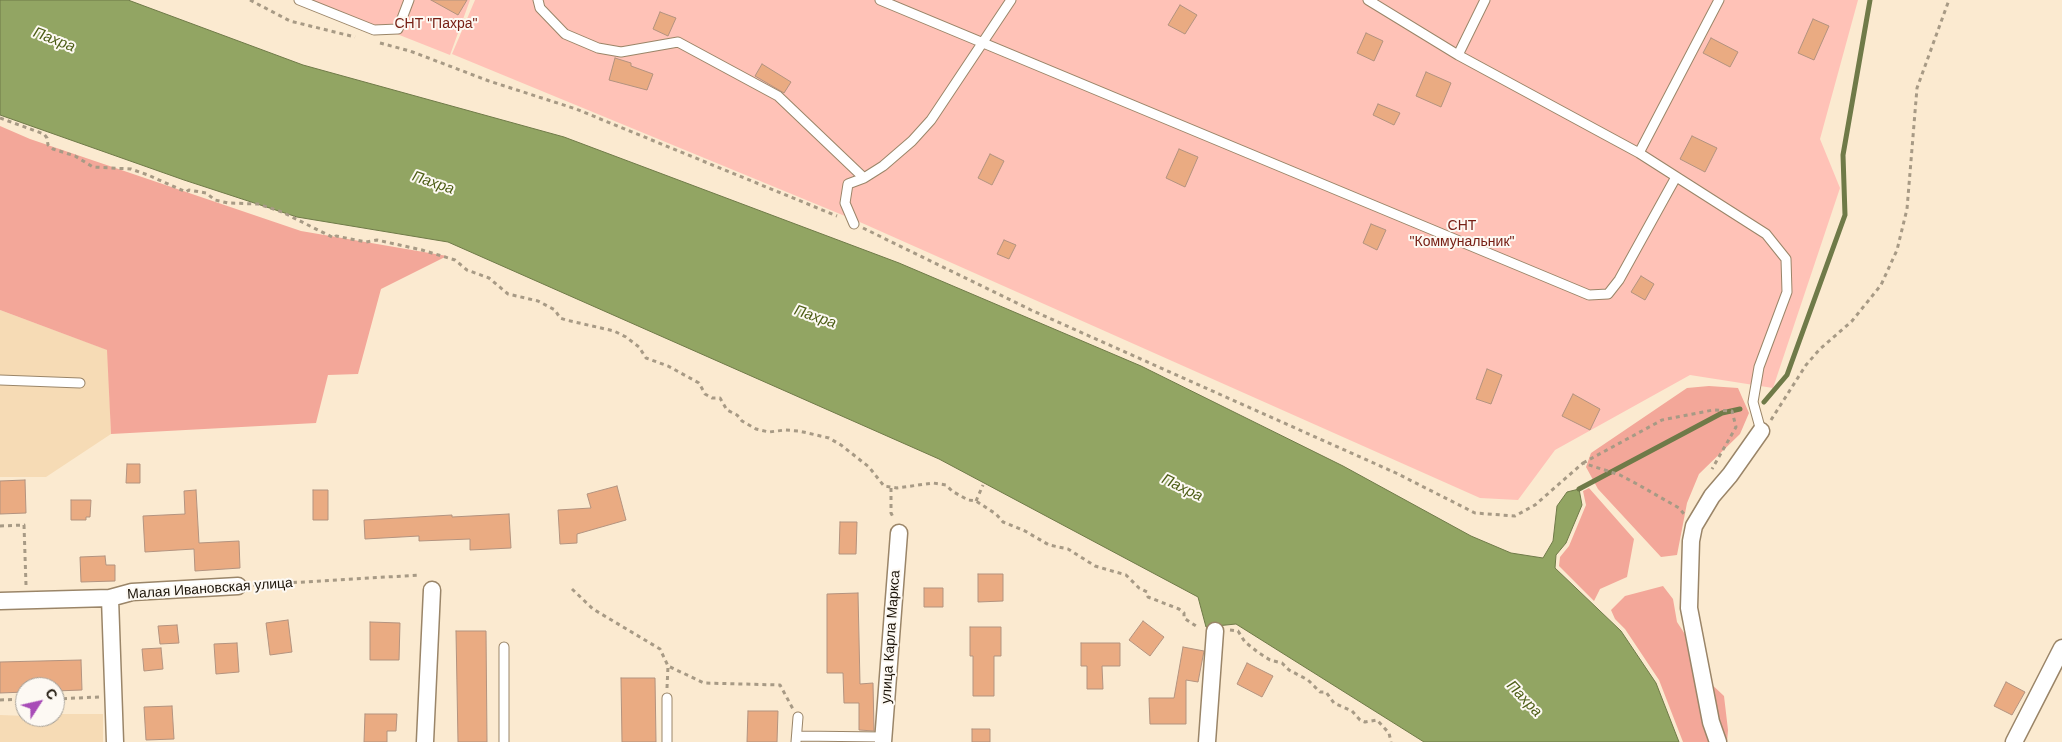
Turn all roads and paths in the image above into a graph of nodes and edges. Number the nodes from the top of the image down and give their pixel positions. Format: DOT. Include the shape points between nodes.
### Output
graph roads {
  1 [pos="250,0"];
  2 [pos="299,0"];
  3 [pos="409,0"];
  4 [pos="538,0"];
  5 [pos="880,0"];
  6 [pos="1011,0"];
  7 [pos="1368,0"];
  8 [pos="1484,0"];
  9 [pos="1719,0"];
  10 [pos="1949,0"];
  11 [pos="357,38"];
  12 [pos="376,42"];
  13 [pos="982,43"];
  14 [pos="1458,55"];
  15 [pos="0,118"];
  16 [pos="1639,153"];
  17 [pos="1676,176"];
  18 [pos="864,178"];
  19 [pos="854,224"];
  20 [pos="0,380"];
  21 [pos="80,383"];
  22 [pos="1761,432"];
  23 [pos="1584,463"];
  24 [pos="1708,477"];
  25 [pos="983,485"];
  26 [pos="891,488"];
  27 [pos="976,501"];
  28 [pos="0,526"];
  29 [pos="1694,526"];
  30 [pos="899,533"];
  31 [pos="420,575"];
  32 [pos="238,586"];
  33 [pos="572,589"];
  34 [pos="432,590"];
  35 [pos="110,598"];
  36 [pos="26,600"];
  37 [pos="0,601"];
  38 [pos="1215,631"];
  39 [pos="504,647"];
  40 [pos="2062,648"];
  41 [pos="668,666"];
  42 [pos="113,697"];
  43 [pos="667,698"];
  44 [pos="15,699"];
  45 [pos="65,699"];
  46 [pos="0,700"];
  47 [pos="798,717"];
  48 [pos="796,739"];
  49 [pos="884,740"];
  50 [pos="115,742"];
  51 [pos="425,742"];
  52 [pos="504,742"];
  53 [pos="667,742"];
  54 [pos="1207,742"];
  55 [pos="1390,742"];
  56 [pos="1718,742"];
  57 [pos="2014,742"];
  1 -- 11 [label="path" via="290,21"];
  2 -- 3 [label="lane" via="374,30 398,29"];
  4 -- 18 [label="lane" via="540,8 564,34 598,48 621,52 678,42 762,87 778,96"];
  5 -- 13 [label="lane"];
  6 -- 13 [label="lane"];
  7 -- 14 [label="lane"];
  8 -- 14 [label="lane"];
  9 -- 16 [label="lane"];
  10 -- 22 [label="path" via="1917,88 1907,209 1897,250 1881,285 1852,321 1806,365"];
  12 -- 19 [label="path" via="410,50 489,81 576,109"];
  13 -- 17 [label="lane" via="1589,295 1608,294 1619,280"];
  13 -- 18 [label="lane" via="931,120 883,166"];
  14 -- 16 [label="lane"];
  15 -- 26 [label="path" via="44,134 53,149 75,156 93,167 131,170 186,192 206,194 228,203 258,204 334,238 366,242 377,240 455,260 466,270 489,278 508,294 555,310 560,318 626,337 639,347 646,358 699,383 705,394 720,398 726,410 756,429 799,431 841,444 884,486"];
  16 -- 17 [label="lane"];
  17 -- 22 [label="lane" via="1766,234 1786,259 1787,292 1759,367 1753,402"];
  18 -- 19 [label="lane" via="848,184 845,203"];
  19 -- 23 [label="path" via="1031,310 1396,473 1475,513 1515,516 1535,505"];
  20 -- 21 [label="lane"];
  22 -- 29 [label="street" via="1712,496"];
  23 -- 24 [label="path" via="1662,420 1713,410 1732,411 1736,428"];
  23 -- 29 [label="path" via="1620,475 1678,508"];
  25 -- 27 [label="path"];
  26 -- 27 [label="path" via="942,484 968,500"];
  26 -- 30 [label="path" via="891,513"];
  27 -- 38 [label="path" via="1003,522 1049,545 1068,549 1104,570 1126,575 1147,592 1148,597 1179,609 1194,626"];
  28 -- 36 [label="path" via="24,525"];
  29 -- 56 [label="street" via="1688,608"];
  30 -- 49 [label="street, улица Карла Маркса"];
  31 -- 32 [label="path, Малая Ивановская улица"];
  32 -- 35 [label="street, Малая Ивановская улица" via="132,592"];
  33 -- 41 [label="path" via="593,609 660,649"];
  34 -- 51 [label="street"];
  35 -- 36 [label="street, Малая Ивановская улица"];
  35 -- 42 [label="street"];
  36 -- 37 [label="street, Малая Ивановская улица"];
  38 -- 54 [label="street"];
  38 -- 55 [label="path" via="1239,629 1245,642 1259,653 1308,680 1320,692 1326,692 1334,703 1352,711 1365,722 1377,720 1389,733"];
  39 -- 52 [label="lane"];
  40 -- 57 [label="street"];
  41 -- 43 [label="path"];
  41 -- 47 [label="path" via="704,683 780,685"];
  42 -- 45 [label="path"];
  42 -- 50 [label="street"];
  43 -- 53 [label="lane"];
  44 -- 46 [label="path"];
  47 -- 48 [label="lane"];
  48 -- 49 [label="lane"];
}
